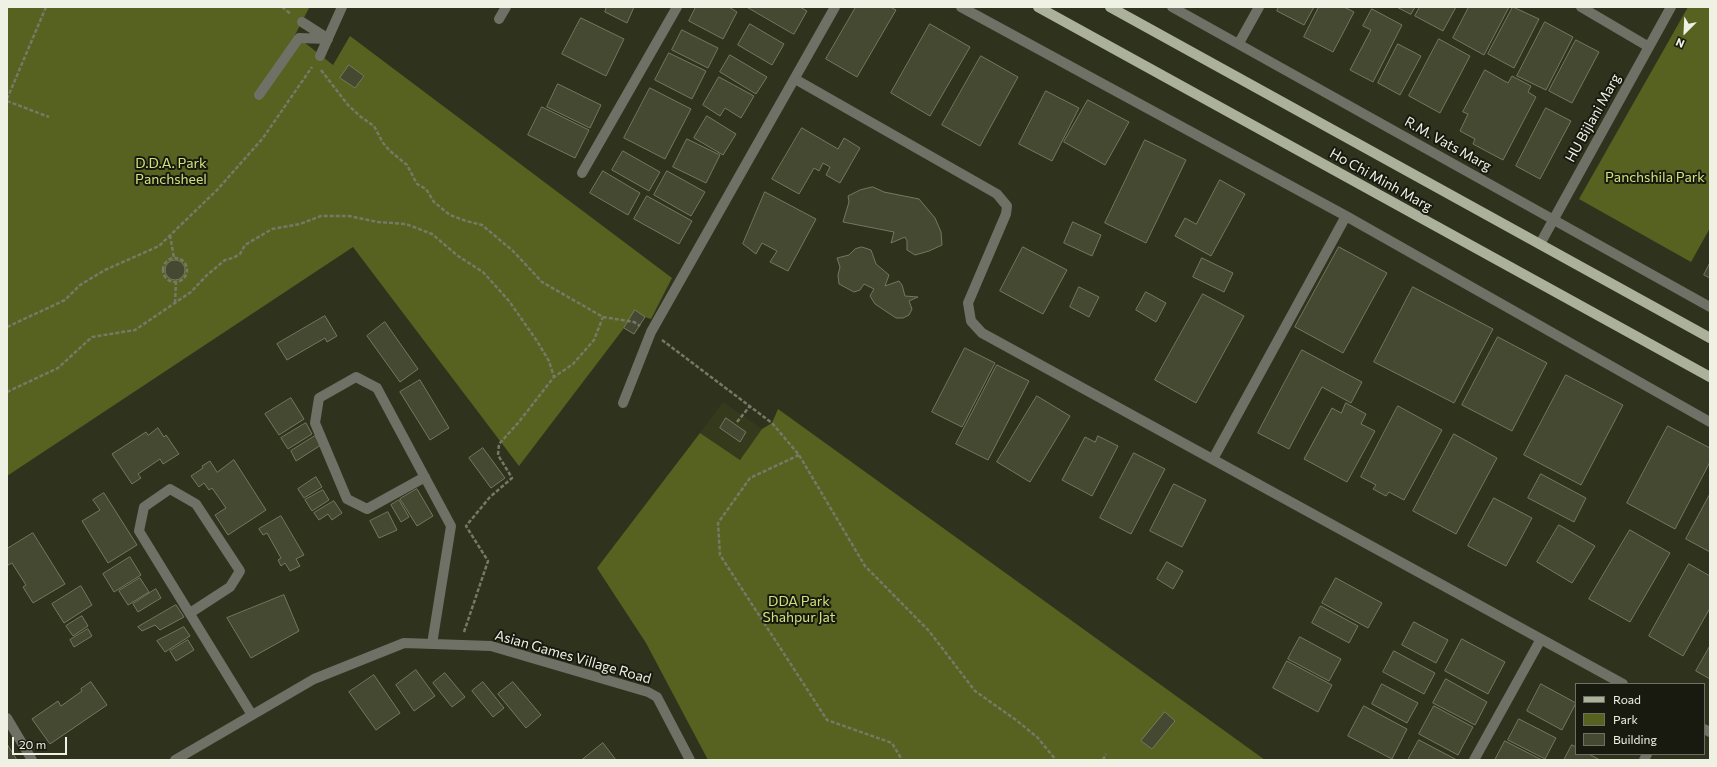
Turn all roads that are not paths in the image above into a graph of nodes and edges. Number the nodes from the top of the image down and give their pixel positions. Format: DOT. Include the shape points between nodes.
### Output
graph roads {
  1 [pos="342,7"];
  2 [pos="506,7"];
  3 [pos="677,7"];
  4 [pos="835,7"];
  5 [pos="960,7"];
  6 [pos="1038,7"];
  7 [pos="1110,7"];
  8 [pos="1172,7"];
  9 [pos="1259,7"];
  10 [pos="1581,7"];
  11 [pos="1671,7"];
  12 [pos="500,19"];
  13 [pos="302,22"];
  14 [pos="328,39"];
  15 [pos="1239,43"];
  16 [pos="1649,46"];
  17 [pos="318,58"];
  18 [pos="794,79"];
  19 [pos="259,95"];
  20 [pos="582,173"];
  21 [pos="1346,216"];
  22 [pos="1553,219"];
  23 [pos="1540,244"];
  24 [pos="1710,307"];
  25 [pos="1710,338"];
  26 [pos="1710,377"];
  27 [pos="623,403"];
  28 [pos="1710,422"];
  29 [pos="1213,459"];
  30 [pos="425,477"];
  31 [pos="190,613"];
  32 [pos="1541,639"];
  33 [pos="432,644"];
  34 [pos="1621,683"];
  35 [pos="252,715"];
  36 [pos="7,718"];
  37 [pos="32,760"];
  38 [pos="175,760"];
  39 [pos="690,760"];
  40 [pos="1474,760"];
  1 -- 14 [label="street"];
  2 -- 12 [label="street"];
  3 -- 20 [label="street"];
  4 -- 18 [label="street"];
  5 -- 21 [label="street"];
  6 -- 26 [label="main road, Ho Chi Minh Marg"];
  7 -- 23 [label="main road, Ho Chi Minh Marg"];
  8 -- 15 [label="street, R.M. Vats Marg"];
  9 -- 15 [label="street"];
  10 -- 16 [label="street"];
  11 -- 16 [label="street, HU Bijlani Marg"];
  13 -- 14 [label="street"];
  14 -- 17 [label="street"];
  14 -- 19 [label="street" via="299,38"];
  15 -- 22 [label="street, R.M. Vats Marg"];
  16 -- 22 [label="street, HU Bijlani Marg"];
  18 -- 27 [label="street" via="651,332"];
  18 -- 29 [label="street" via="1004,200 1007,206 1006,214 968,303 971,320 982,333"];
  21 -- 28 [label="street"];
  21 -- 29 [label="street"];
  22 -- 23 [label="street, HU Bijlani Marg"];
  22 -- 24 [label="street, R.M. Vats Marg"];
  23 -- 25 [label="main road, Ho Chi Minh Marg"];
  29 -- 32 [label="street"];
  30 -- 30 [label="street" via="377,388 356,377 319,398 315,423 348,499 367,509"];
  30 -- 33 [label="street" via="452,526"];
  31 -- 31 [label="street" via="139,531 144,507 170,489 196,504 240,571 230,587"];
  31 -- 35 [label="street"];
  32 -- 34 [label="street"];
  32 -- 40 [label="street"];
  33 -- 35 [label="street, Asian Games Village Road" via="404,643 314,679"];
  33 -- 39 [label="street, Asian Games Village Road" via="491,646 648,692 657,698"];
  35 -- 38 [label="street, Asian Games Village Road"];
  36 -- 37 [label="street"];
}
